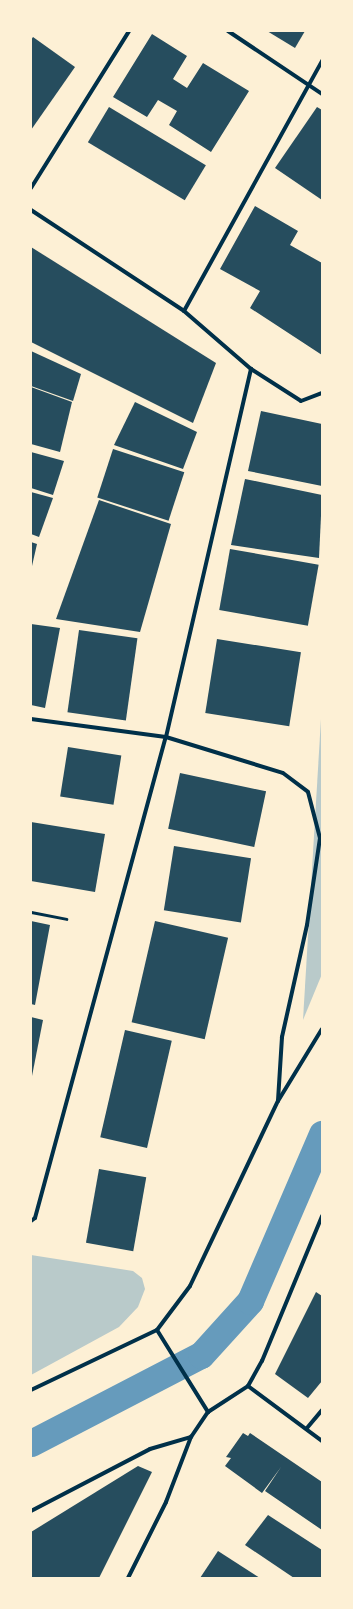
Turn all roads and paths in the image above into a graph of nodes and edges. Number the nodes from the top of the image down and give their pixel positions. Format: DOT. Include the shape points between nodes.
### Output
graph roads {
  1 [pos="129,31"];
  2 [pos="228,31"];
  3 [pos="322,61"];
  4 [pos="310,85"];
  5 [pos="322,94"];
  6 [pos="31,188"];
  7 [pos="31,210"];
  8 [pos="184,311"];
  9 [pos="251,369"];
  10 [pos="322,393"];
  11 [pos="31,719"];
  12 [pos="166,737"];
  13 [pos="31,912"];
  14 [pos="66,919"];
  15 [pos="322,1029"];
  16 [pos="278,1101"];
  17 [pos="322,1216"];
  18 [pos="31,1221"];
  19 [pos="157,1330"];
  20 [pos="248,1386"];
  21 [pos="31,1390"];
  22 [pos="322,1410"];
  23 [pos="208,1412"];
  24 [pos="307,1428"];
  25 [pos="191,1437"];
  26 [pos="322,1441"];
  27 [pos="31,1511"];
  28 [pos="128,1578"];
  1 -- 6 [label="street"];
  2 -- 4 [label="street"];
  3 -- 4 [label="street"];
  4 -- 5 [label="street"];
  4 -- 8 [label="street"];
  7 -- 8 [label="street"];
  8 -- 9 [label="street"];
  9 -- 10 [label="street" via="301,402"];
  9 -- 12 [label="street"];
  11 -- 12 [label="street"];
  12 -- 16 [label="street" via="283,773 308,792 320,838 307,925 282,1038"];
  12 -- 18 [label="street" via="35,1218"];
  13 -- 14 [label="lane"];
  15 -- 16 [label="street"];
  16 -- 19 [label="street" via="190,1286"];
  17 -- 20 [label="street" via="262,1361"];
  19 -- 21 [label="street"];
  19 -- 23 [label="street"];
  20 -- 23 [label="street"];
  20 -- 24 [label="street"];
  22 -- 24 [label="street"];
  23 -- 25 [label="street"];
  24 -- 26 [label="street"];
  25 -- 27 [label="street" via="150,1449"];
  25 -- 28 [label="street" via="166,1502"];
}
